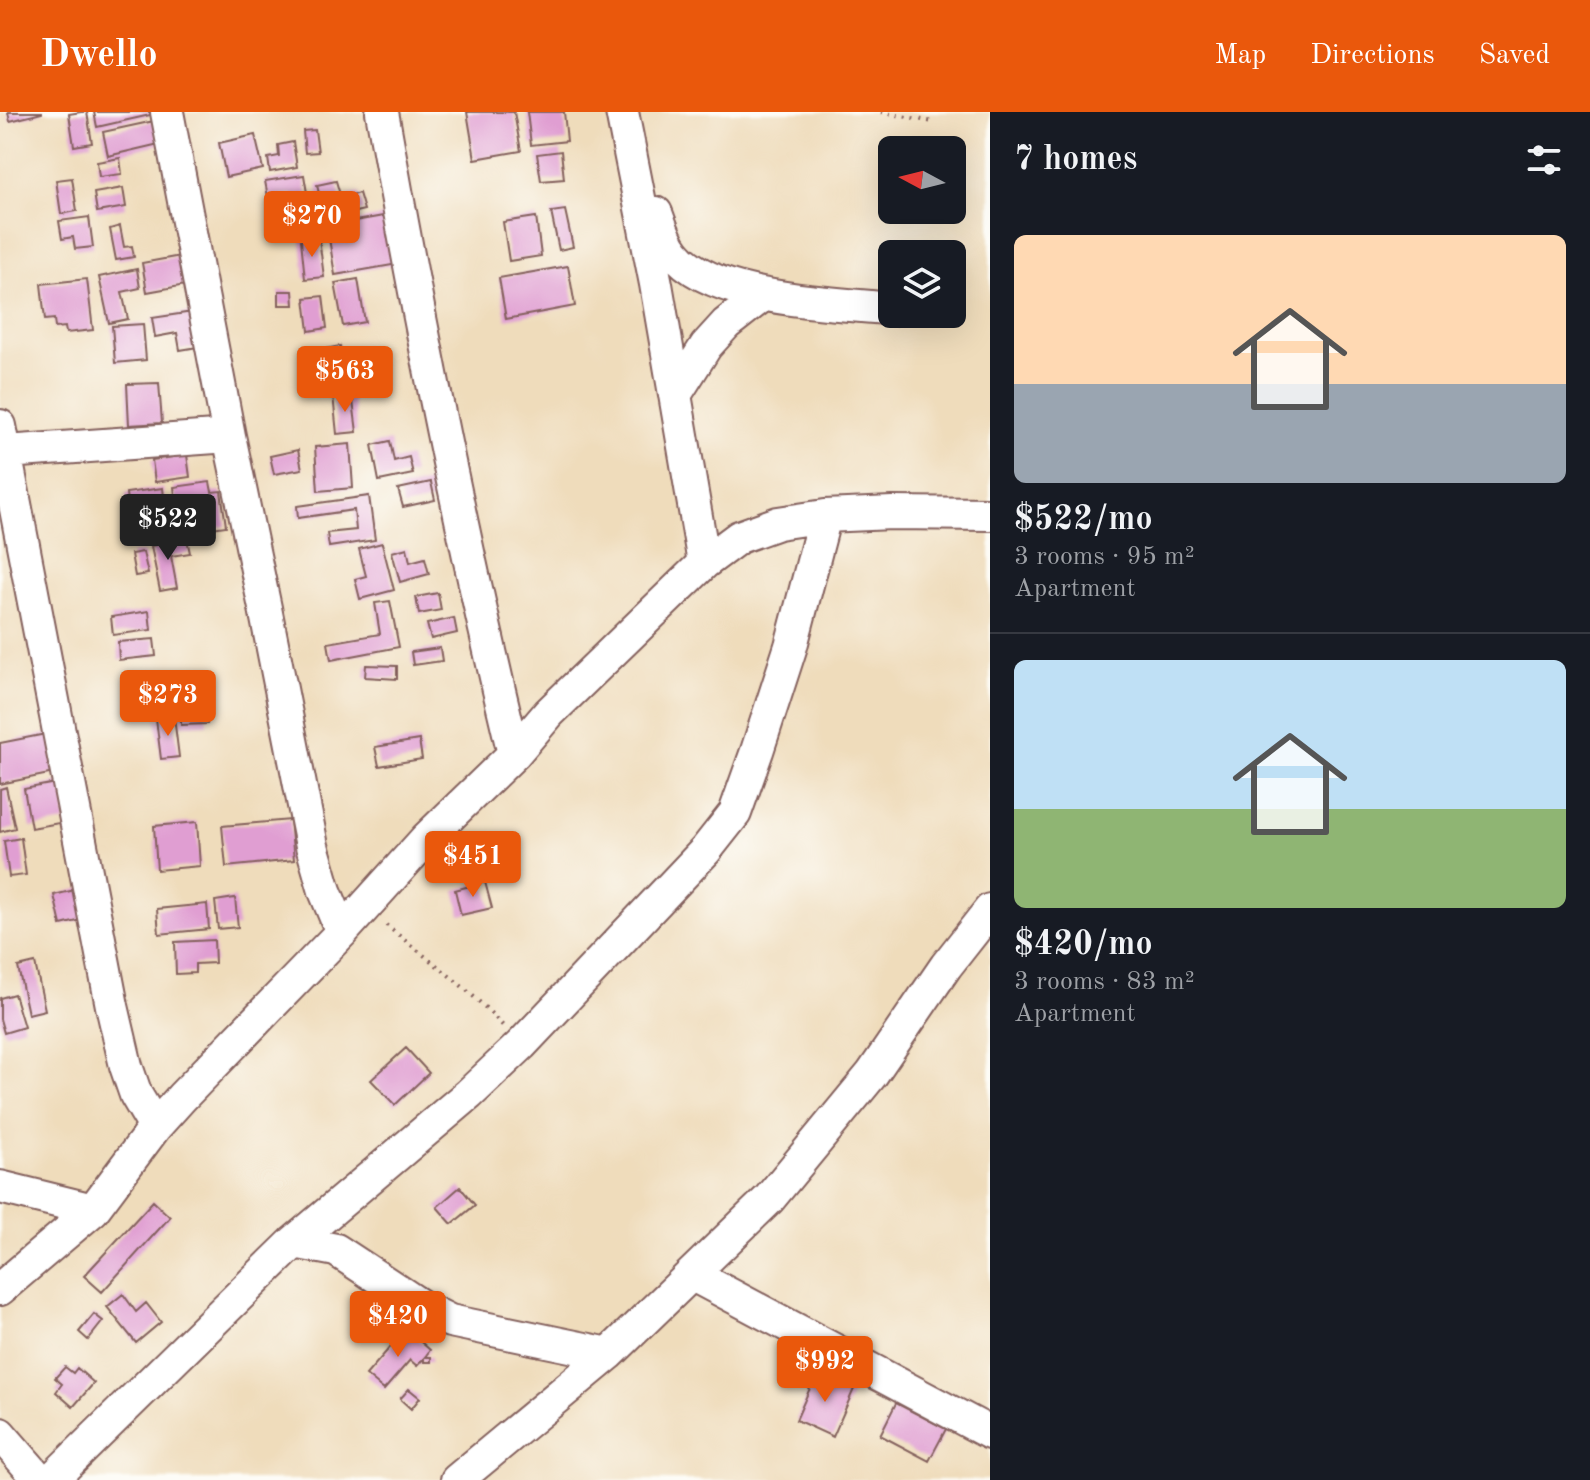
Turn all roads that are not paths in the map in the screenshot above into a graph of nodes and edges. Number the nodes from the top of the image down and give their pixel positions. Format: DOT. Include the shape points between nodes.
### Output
graph roads {
  1 [pos="167,112"];
  2 [pos="382,112"];
  3 [pos="622,112"];
  4 [pos="633,163"];
  5 [pos="763,295"];
  6 [pos="878,307"];
  7 [pos="675,395"];
  8 [pos="229,436"];
  9 [pos="4,457"];
  10 [pos="990,514"];
  11 [pos="825,516"];
  12 [pos="704,563"];
  13 [pos="514,754"];
  14 [pos="990,910"];
  15 [pos="342,932"];
  16 [pos="155,1127"];
  17 [pos="0,1187"];
  18 [pos="93,1210"];
  19 [pos="294,1242"];
  20 [pos="693,1275"];
  21 [pos="0,1289"];
  22 [pos="609,1354"];
  23 [pos="990,1433"];
  24 [pos="0,1434"];
  25 [pos="40,1480"];
  26 [pos="51,1480"];
  27 [pos="457,1480"];
  1 -- 8 [label="street"];
  2 -- 13 [label="street" via="429,374"];
  3 -- 4 [label="street"];
  4 -- 5 [label="street" via="675,254 708,277"];
  4 -- 7 [label="street"];
  5 -- 6 [label="street"];
  5 -- 7 [label="street" via="706,346"];
  7 -- 12 [label="street"];
  8 -- 9 [label="street"];
  8 -- 15 [label="street" via="312,846"];
  9 -- 16 [label="street" via="112,1006 136,1095"];
  10 -- 11 [label="street"];
  11 -- 12 [label="street" via="778,523 739,537"];
  11 -- 19 [label="street" via="791,646 735,813 521,1045"];
  12 -- 13 [label="street" via="549,713"];
  13 -- 15 [label="street" via="426,839"];
  14 -- 20 [label="street" via="872,1074 769,1199"];
  15 -- 16 [label="street"];
  16 -- 18 [label="street"];
  17 -- 18 [label="street"];
  18 -- 21 [label="street"];
  19 -- 22 [label="street" via="336,1250 450,1321"];
  19 -- 26 [label="street"];
  20 -- 22 [label="street"];
  20 -- 23 [label="street"];
  22 -- 27 [label="street"];
  24 -- 25 [label="street"];
}
